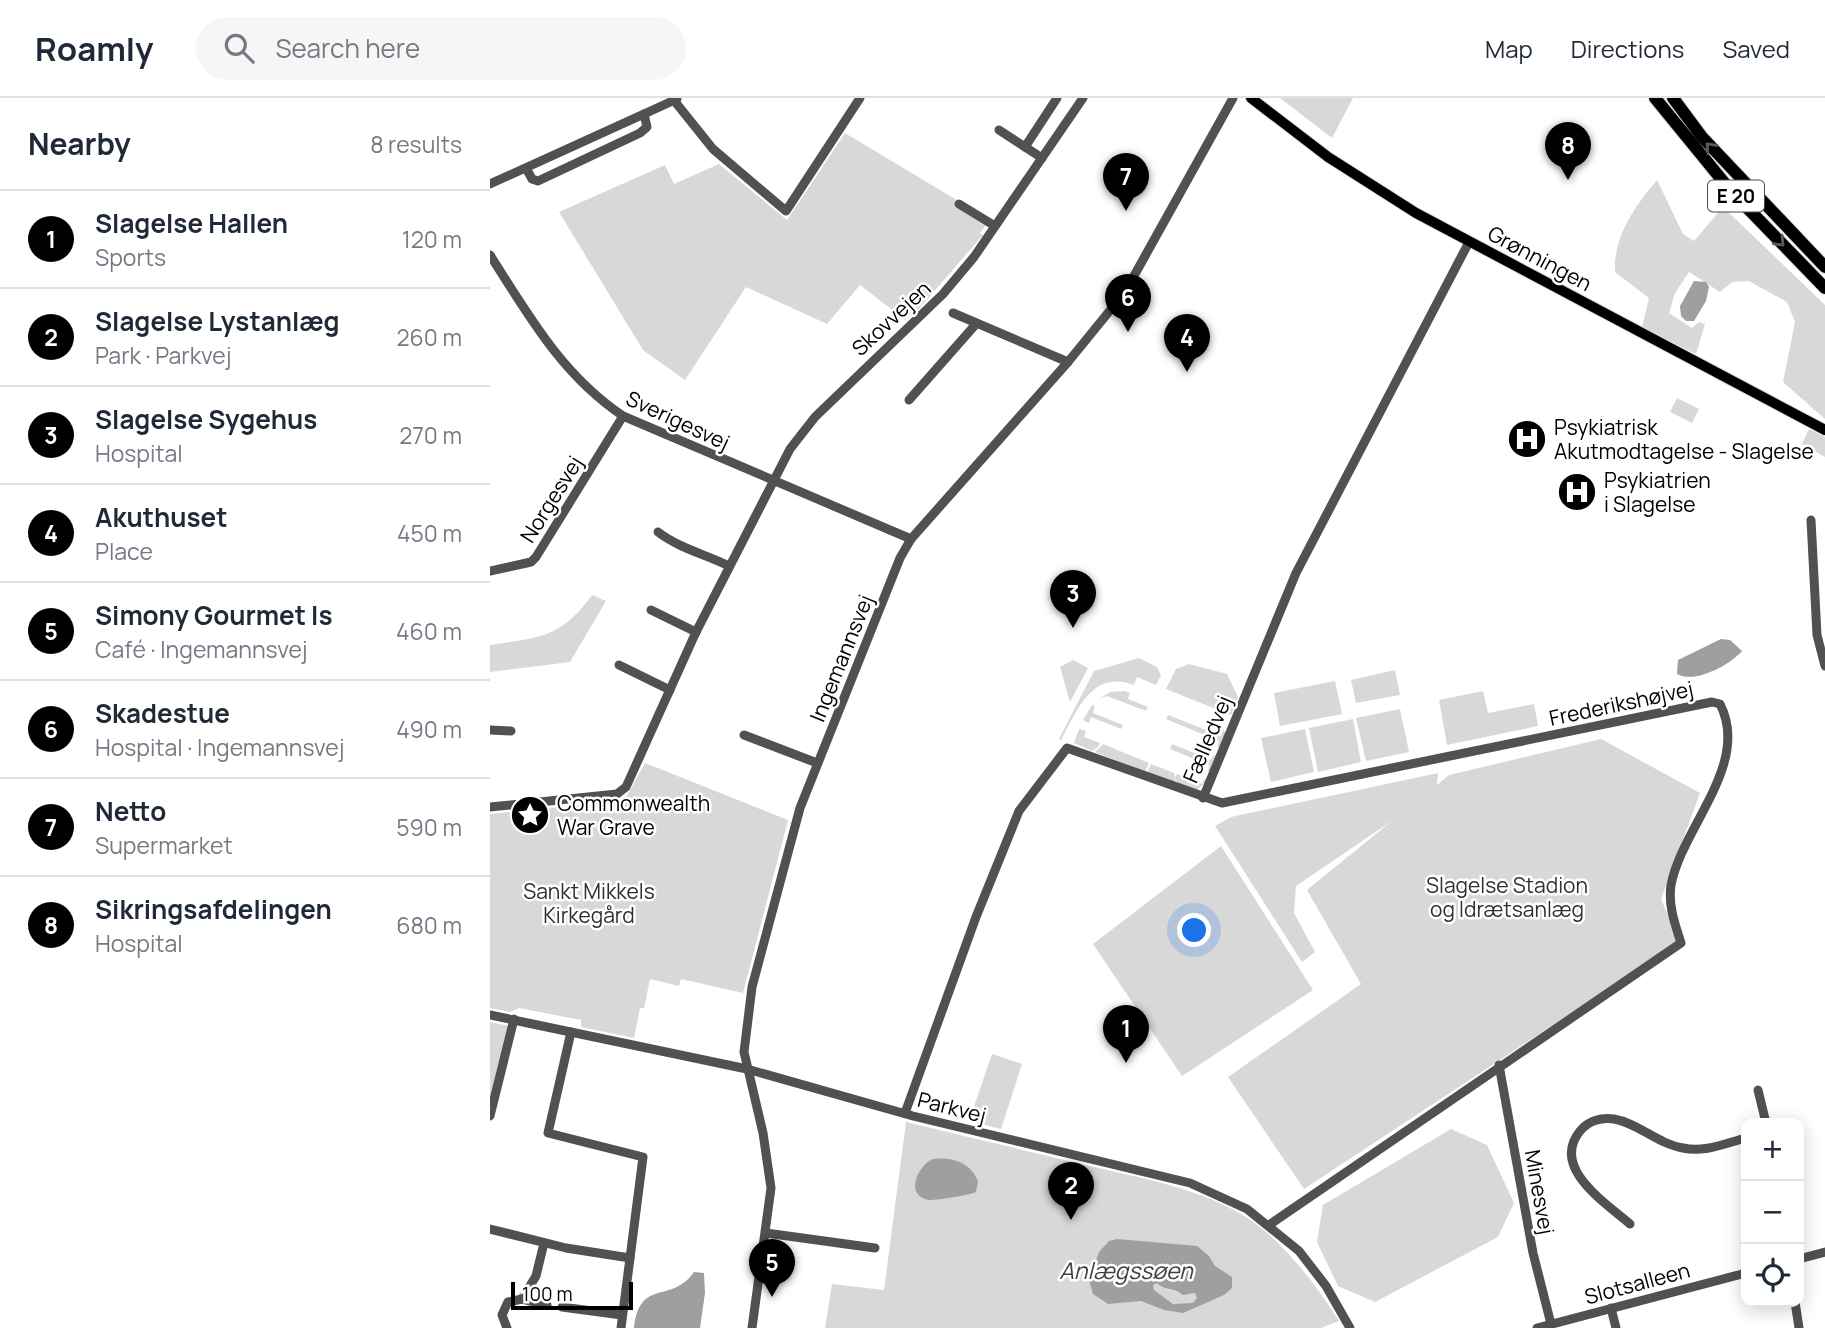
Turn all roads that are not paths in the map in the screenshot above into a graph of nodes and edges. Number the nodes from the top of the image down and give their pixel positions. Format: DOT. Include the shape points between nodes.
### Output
graph roads {
  1 [pos="860,98"];
  2 [pos="1057,98"];
  3 [pos="1083,98"];
  4 [pos="1233,98"];
  5 [pos="1251,98"];
  6 [pos="1645,98"];
  7 [pos="1655,98"];
  8 [pos="1673,98"];
  9 [pos="674,99"];
  10 [pos="644,114"];
  11 [pos="999,130"];
  12 [pos="1026,147"];
  13 [pos="1042,158"];
  14 [pos="526,168"];
  15 [pos="490,184"];
  16 [pos="1731,191"];
  17 [pos="959,204"];
  18 [pos="995,226"];
  19 [pos="1469,242"];
  20 [pos="490,255"];
  21 [pos="1825,267"];
  22 [pos="1825,288"];
  23 [pos="953,313"];
  24 [pos="976,324"];
  25 [pos="1068,362"];
  26 [pos="909,400"];
  27 [pos="623,416"];
  28 [pos="1825,430"];
  29 [pos="771,481"];
  30 [pos="1811,520"];
  31 [pos="657,533"];
  32 [pos="911,539"];
  33 [pos="729,566"];
  34 [pos="490,571"];
  35 [pos="651,610"];
  36 [pos="696,632"];
  37 [pos="619,665"];
  38 [pos="1825,666"];
  39 [pos="670,690"];
  40 [pos="490,730"];
  41 [pos="511,731"];
  42 [pos="744,735"];
  43 [pos="817,763"];
  44 [pos="1203,798"];
  45 [pos="490,807"];
  46 [pos="490,1015"];
  47 [pos="513,1019"];
  48 [pos="571,1032"];
  49 [pos="1499,1065"];
  50 [pos="747,1069"];
  51 [pos="1758,1090"];
  52 [pos="905,1113"];
  53 [pos="490,1116"];
  54 [pos="1765,1118"];
  55 [pos="1741,1139"];
  56 [pos="1630,1224"];
  57 [pos="1269,1225"];
  58 [pos="490,1228"];
  59 [pos="766,1233"];
  60 [pos="544,1243"];
  61 [pos="875,1248"];
  62 [pos="1825,1252"];
  63 [pos="630,1258"];
  64 [pos="1804,1258"];
  65 [pos="1741,1274"];
  66 [pos="522,1299"];
  67 [pos="547,1306"];
  68 [pos="562,1307"];
  69 [pos="1795,1307"];
  70 [pos="1611,1308"];
  71 [pos="622,1315"];
  72 [pos="1551,1324"];
  73 [pos="507,1328"];
  74 [pos="621,1328"];
  75 [pos="752,1328"];
  76 [pos="1350,1328"];
  77 [pos="1537,1328"];
  78 [pos="1616,1328"];
  79 [pos="1798,1328"];
  1 -- 9 [label="street" via="786,211 713,149"];
  2 -- 12 [label="street"];
  3 -- 13 [label="street, Skovvejen"];
  4 -- 25 [label="street, Ingemannsvej" via="1142,266"];
  5 -- 19 [label="main road, Grønningen" via="1370,186"];
  6 -- 16 [label="highway" via="1719,187"];
  7 -- 16 [label="highway, E 20"];
  21 -- 8 [label="highway, E 20, one-way" via="1702,137"];
  9 -- 10 [label="street"];
  10 -- 14 [label="street"];
  10 -- 14 [label="street" via="648,127 640,133 538,181"];
  11 -- 12 [label="street"];
  12 -- 13 [label="street"];
  13 -- 18 [label="street, Skovvejen"];
  14 -- 15 [label="street"];
  16 -- 22 [label="highway, E 20, one-way"];
  17 -- 18 [label="street"];
  18 -- 29 [label="street, Skovvejen" via="943,294 815,417"];
  19 -- 28 [label="main road, Grønningen"];
  19 -- 44 [label="street, Fælledvej" via="1296,573"];
  20 -- 27 [label="street, Sverigesvej" via="554,354 581,385"];
  23 -- 24 [label="street"];
  24 -- 25 [label="street"];
  24 -- 26 [label="street"];
  25 -- 32 [label="street, Ingemannsvej"];
  27 -- 29 [label="street, Sverigesvej"];
  27 -- 34 [label="street, Norgesvej" via="531,562"];
  29 -- 32 [label="street, Sverigesvej"];
  29 -- 33 [label="street, Skovvejen"];
  30 -- 38 [label="street" via="1817,635"];
  31 -- 33 [label="street" via="677,547 691,548"];
  32 -- 43 [label="street, Ingemannsvej"];
  33 -- 36 [label="street, Skovvejen"];
  35 -- 36 [label="street"];
  36 -- 39 [label="street, Skovvejen"];
  37 -- 39 [label="street"];
  39 -- 45 [label="street, Skovvejen" via="623,791"];
  40 -- 41 [label="street"];
  42 -- 43 [label="street"];
  43 -- 50 [label="street, Ingemannsvej" via="794,825 752,987 744,1039"];
  44 -- 49 [label="street, Frederikshøjvej" via="1233,802 1712,702 1720,704 1728,728 1726,758 1671,885 1672,915 1681,943"];
  44 -- 52 [label="street, Fælledvej" via="1091,754 1067,748 1061,753 1019,811"];
  46 -- 47 [label="street, Parkvej"];
  47 -- 48 [label="street, Parkvej"];
  47 -- 53 [label="street"];
  48 -- 50 [label="street, Parkvej"];
  48 -- 63 [label="street" via="548,1133 643,1157"];
  49 -- 57 [label="street, Frederikshøjvej"];
  49 -- 72 [label="street, Minesvej"];
  50 -- 52 [label="street, Parkvej"];
  50 -- 59 [label="street, Ingemannsvej" via="770,1175"];
  51 -- 54 [label="street"];
  52 -- 57 [label="street, Parkvej" via="1190,1183 1247,1209"];
  55 -- 56 [label="street" via="1707,1149 1683,1149 1620,1120 1598,1119 1588,1124 1574,1140 1573,1166 1580,1180"];
  57 -- 76 [label="street, Parkvej" via="1299,1251"];
  58 -- 60 [label="street"];
  59 -- 61 [label="street"];
  59 -- 75 [label="street, Ingemannsvej"];
  60 -- 63 [label="street"];
  60 -- 66 [label="street" via="536,1276"];
  62 -- 64 [label="street"];
  63 -- 71 [label="street"];
  65 -- 70 [label="street, Slotsalleen"];
  66 -- 67 [label="street"];
  66 -- 73 [label="street" via="508,1302 504,1308"];
  68 -- 71 [label="street"];
  69 -- 79 [label="street"];
  70 -- 72 [label="street, Slotsalleen"];
  70 -- 78 [label="street"];
  71 -- 74 [label="street"];
  72 -- 77 [label="street, Slotsalleen"];
}
